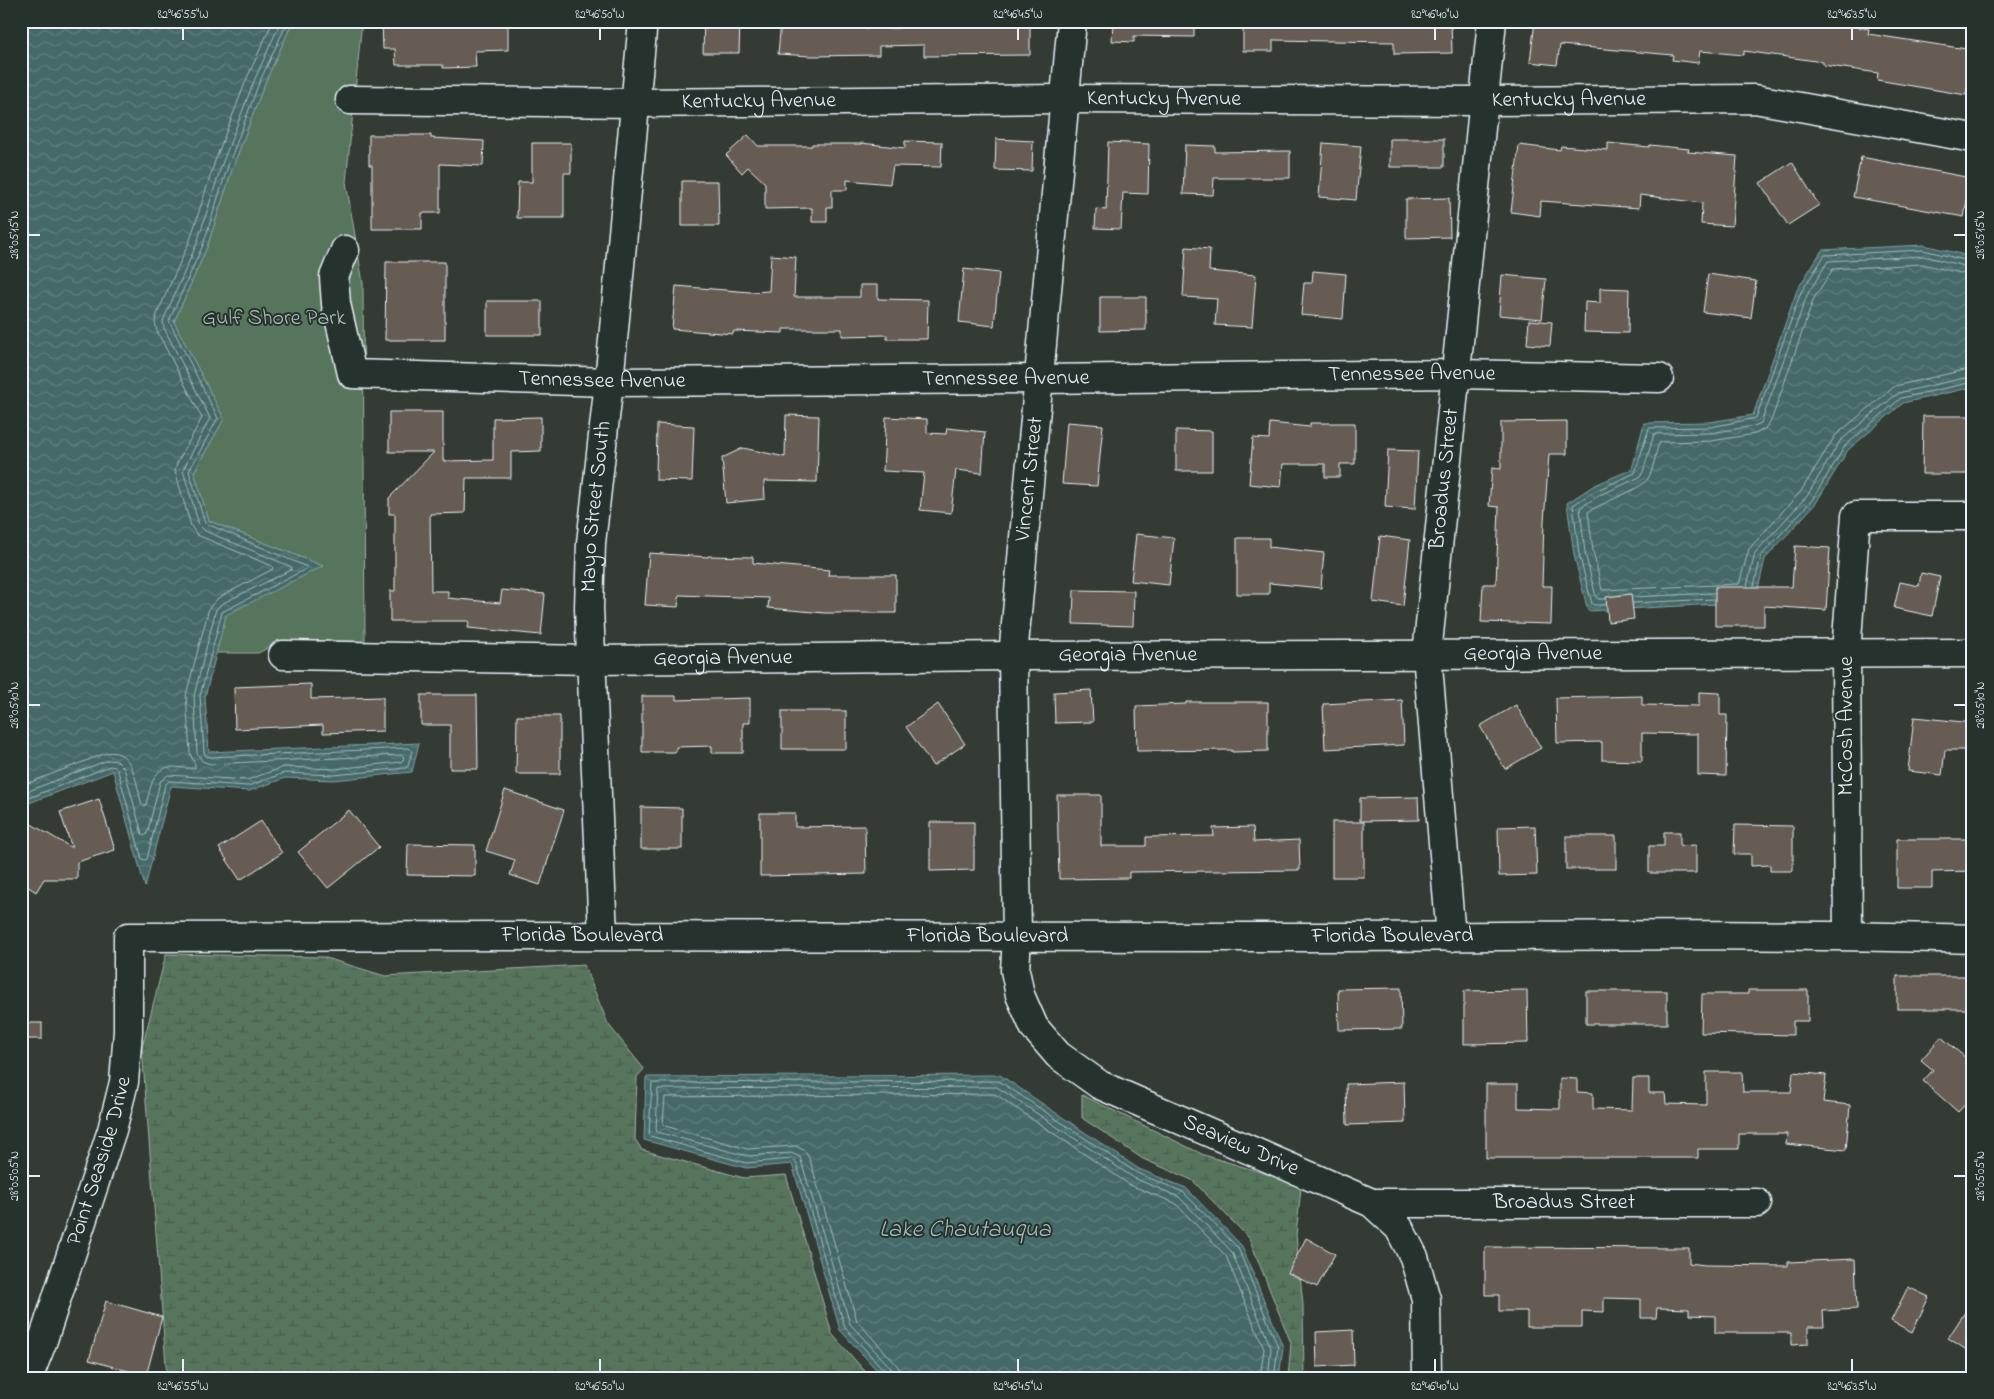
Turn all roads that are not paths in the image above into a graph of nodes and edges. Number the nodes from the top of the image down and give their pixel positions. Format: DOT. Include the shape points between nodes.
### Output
graph roads {
  1 [pos="643,21"];
  2 [pos="1072,21"];
  3 [pos="1492,21"];
  4 [pos="1065,99"];
  5 [pos="350,100"];
  6 [pos="1484,101"];
  7 [pos="635,103"];
  8 [pos="1973,138"];
  9 [pos="345,250"];
  10 [pos="1457,374"];
  11 [pos="1659,378"];
  12 [pos="1040,379"];
  13 [pos="609,382"];
  14 [pos="1973,516"];
  15 [pos="1846,653"];
  16 [pos="1427,654"];
  17 [pos="1973,654"];
  18 [pos="283,655"];
  19 [pos="1013,656"];
  20 [pos="592,660"];
  21 [pos="603,935"];
  22 [pos="1848,935"];
  23 [pos="128,937"];
  24 [pos="1017,937"];
  25 [pos="1451,937"];
  26 [pos="1973,939"];
  27 [pos="1372,1204"];
  28 [pos="1757,1204"];
  29 [pos="28,1378"];
  30 [pos="1428,1378"];
  1 -- 7 [label="street, Mayo Street South"];
  2 -- 4 [label="street, Vincent Street"];
  3 -- 6 [label="street, Broadus Street"];
  4 -- 6 [label="street, Kentucky Avenue"];
  4 -- 7 [label="street, Kentucky Avenue"];
  4 -- 12 [label="street, Vincent Street"];
  5 -- 7 [label="street, Kentucky Avenue"];
  6 -- 8 [label="street, Kentucky Avenue" via="1755,99"];
  6 -- 10 [label="street, Broadus Street"];
  7 -- 13 [label="street, Mayo Street South"];
  9 -- 13 [label="street, Tennessee Avenue" via="334,277 336,304 352,374"];
  10 -- 11 [label="street, Tennessee Avenue"];
  10 -- 12 [label="street, Tennessee Avenue"];
  10 -- 16 [label="street, Broadus Street"];
  12 -- 13 [label="street, Tennessee Avenue"];
  12 -- 19 [label="street, Vincent Street"];
  13 -- 20 [label="street, Mayo Street South" via="591,543 589,608"];
  14 -- 15 [label="street, McCosh Avenue" via="1856,516"];
  15 -- 16 [label="street, Georgia Avenue"];
  15 -- 17 [label="street, Georgia Avenue"];
  15 -- 22 [label="street, McCosh Avenue"];
  16 -- 19 [label="street, Georgia Avenue"];
  16 -- 25 [label="street, Broadus Street"];
  18 -- 20 [label="street, Georgia Avenue"];
  19 -- 20 [label="street, Georgia Avenue"];
  19 -- 24 [label="street, Vincent Street"];
  20 -- 21 [label="street, Mayo Street South"];
  21 -- 23 [label="street, Florida Boulevard"];
  21 -- 24 [label="street, Florida Boulevard"];
  22 -- 25 [label="street, Florida Boulevard"];
  22 -- 26 [label="street, Florida Boulevard"];
  23 -- 29 [label="street, Point Seaside Drive" via="128,1031 124,1082 112,1130"];
  24 -- 25 [label="street, Florida Boulevard"];
  24 -- 27 [label="street, Seaview Drive" via="1015,970 1020,995 1034,1027 1058,1056 1100,1085"];
  27 -- 28 [label="street, Broadus Street"];
  27 -- 30 [label="street, Seaview Drive" via="1399,1228 1414,1257 1426,1299"];
}
